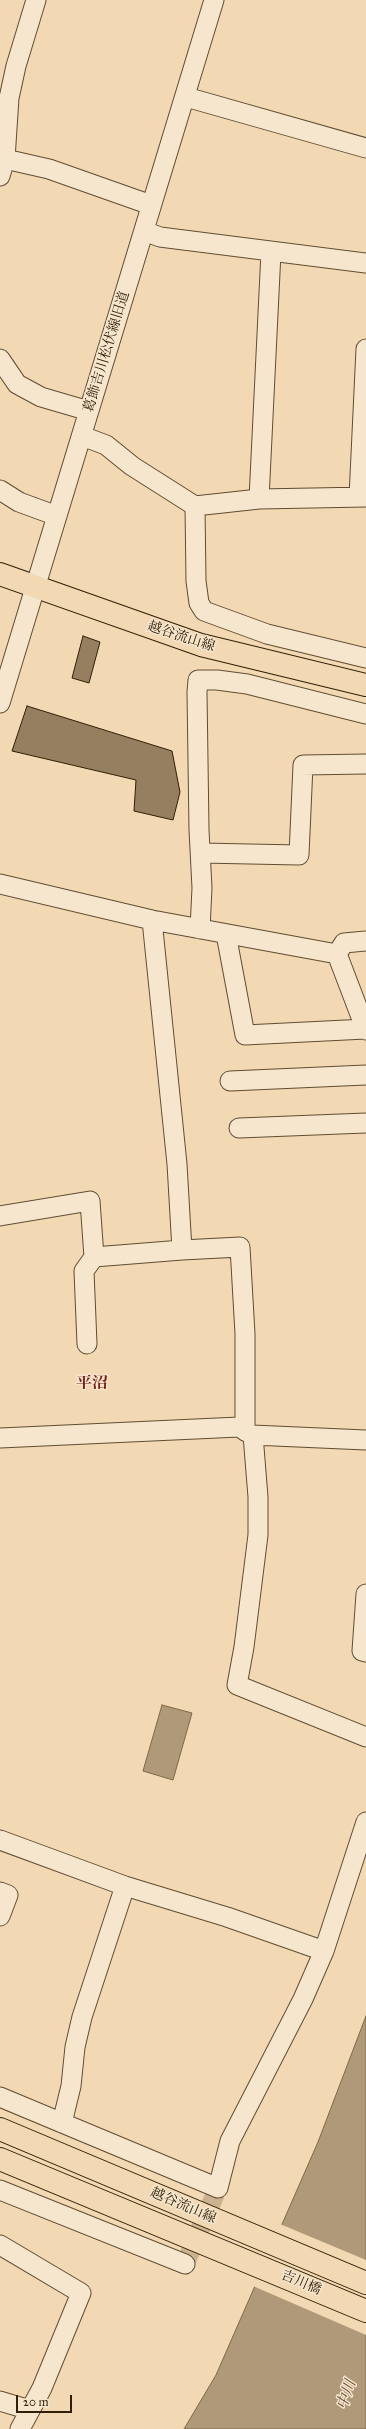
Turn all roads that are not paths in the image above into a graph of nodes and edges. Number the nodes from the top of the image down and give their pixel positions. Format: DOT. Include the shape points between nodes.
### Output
graph roads {
  1 [pos="36,0"];
  2 [pos="214,0"];
  3 [pos="186,97"];
  4 [pos="366,148"];
  5 [pos="2,168"];
  6 [pos="151,205"];
  7 [pos="144,231"];
  8 [pos="271,252"];
  9 [pos="366,263"];
  10 [pos="366,349"];
  11 [pos="0,359"];
  12 [pos="89,411"];
  13 [pos="82,436"];
  14 [pos="0,490"];
  15 [pos="363,497"];
  16 [pos="259,499"];
  17 [pos="195,506"];
  18 [pos="57,516"];
  19 [pos="0,574"];
  20 [pos="36,587"];
  21 [pos="366,658"];
  22 [pos="366,685"];
  23 [pos="0,703"];
  24 [pos="366,714"];
  25 [pos="366,764"];
  26 [pos="201,853"];
  27 [pos="0,884"];
  28 [pos="152,920"];
  29 [pos="200,929"];
  30 [pos="226,934"];
  31 [pos="366,941"];
  32 [pos="337,954"];
  33 [pos="366,1029"];
  34 [pos="366,1075"];
  35 [pos="230,1081"];
  36 [pos="366,1123"];
  37 [pos="239,1128"];
  38 [pos="0,1216"];
  39 [pos="182,1250"];
  40 [pos="94,1257"];
  41 [pos="87,1344"];
  42 [pos="249,1433"];
  43 [pos="0,1438"];
  44 [pos="366,1440"];
  45 [pos="366,1594"];
  46 [pos="366,1652"];
  47 [pos="366,1737"];
  48 [pos="366,1822"];
  49 [pos="0,1840"];
  50 [pos="125,1886"];
  51 [pos="0,1892"];
  52 [pos="0,1916"];
  53 [pos="324,1951"];
  54 [pos="0,2097"];
  55 [pos="62,2123"];
  56 [pos="0,2129"];
  57 [pos="0,2159"];
  58 [pos="0,2190"];
  59 [pos="0,2245"];
  60 [pos="235,2255"];
  61 [pos="185,2264"];
  62 [pos="366,2283"];
  63 [pos="366,2311"];
  64 [pos="0,2401"];
  65 [pos="30,2410"];
  66 [pos="20,2429"];
  1 -- 5 [label="street" via="9,98"];
  2 -- 3 [label="street, 葛飾吉川松伏線旧道"];
  3 -- 4 [label="street"];
  3 -- 6 [label="street, 葛飾吉川松伏線旧道"];
  5 -- 6 [label="street" via="48,169"];
  6 -- 7 [label="street, 葛飾吉川松伏線旧道"];
  7 -- 8 [label="street" via="160,237"];
  7 -- 12 [label="street, 葛飾吉川松伏線旧道"];
  8 -- 9 [label="street"];
  8 -- 16 [label="street"];
  10 -- 15 [label="street"];
  11 -- 12 [label="street" via="17,384 41,397"];
  12 -- 13 [label="street, 葛飾吉川松伏線旧道"];
  13 -- 17 [label="street" via="106,445 132,466"];
  13 -- 18 [label="street, 葛飾吉川松伏線旧道"];
  14 -- 18 [label="street" via="19,502"];
  15 -- 16 [label="street"];
  16 -- 17 [label="street"];
  17 -- 21 [label="street" via="196,581 199,603 204,611 267,634"];
  18 -- 20 [label="street, 葛飾吉川松伏線旧道"];
  19 -- 20 [label="main road, 越谷流山線"];
  20 -- 22 [label="main road, 越谷流山線" via="201,645"];
  20 -- 23 [label="street, 葛飾吉川松伏線旧道"];
  24 -- 26 [label="street" via="247,684 198,680"];
  25 -- 26 [label="street" via="303,765 299,855"];
  26 -- 29 [label="street"];
  27 -- 28 [label="street"];
  28 -- 29 [label="street"];
  28 -- 39 [label="street"];
  29 -- 30 [label="street"];
  30 -- 32 [label="street"];
  30 -- 33 [label="street" via="245,1035"];
  31 -- 32 [label="street" via="344,944"];
  32 -- 33 [label="street"];
  34 -- 35 [label="street"];
  36 -- 37 [label="street"];
  38 -- 40 [label="street" via="90,1201"];
  39 -- 40 [label="street"];
  39 -- 42 [label="street" via="240,1247"];
  40 -- 41 [label="street" via="84,1271"];
  42 -- 43 [label="street" via="239,1427"];
  42 -- 44 [label="street"];
  42 -- 47 [label="street" via="258,1497 258,1535 237,1685"];
  45 -- 46 [label="street" via="362,1651"];
  48 -- 53 [label="street"];
  49 -- 50 [label="street"];
  50 -- 53 [label="street" via="227,1917"];
  50 -- 55 [label="street" via="82,2017"];
  51 -- 52 [label="street" via="8,1895"];
  53 -- 55 [label="street" via="304,1999 230,2141 218,2188"];
  54 -- 55 [label="street"];
  56 -- 62 [label="main road, 越谷流山線"];
  57 -- 60 [label="main road, 越谷流山線"];
  58 -- 61 [label="street"];
  59 -- 65 [label="street" via="81,2293 42,2388"];
  60 -- 63 [label="main road, 吉川橋"];
  64 -- 65 [label="street"];
  65 -- 66 [label="street"];
}
